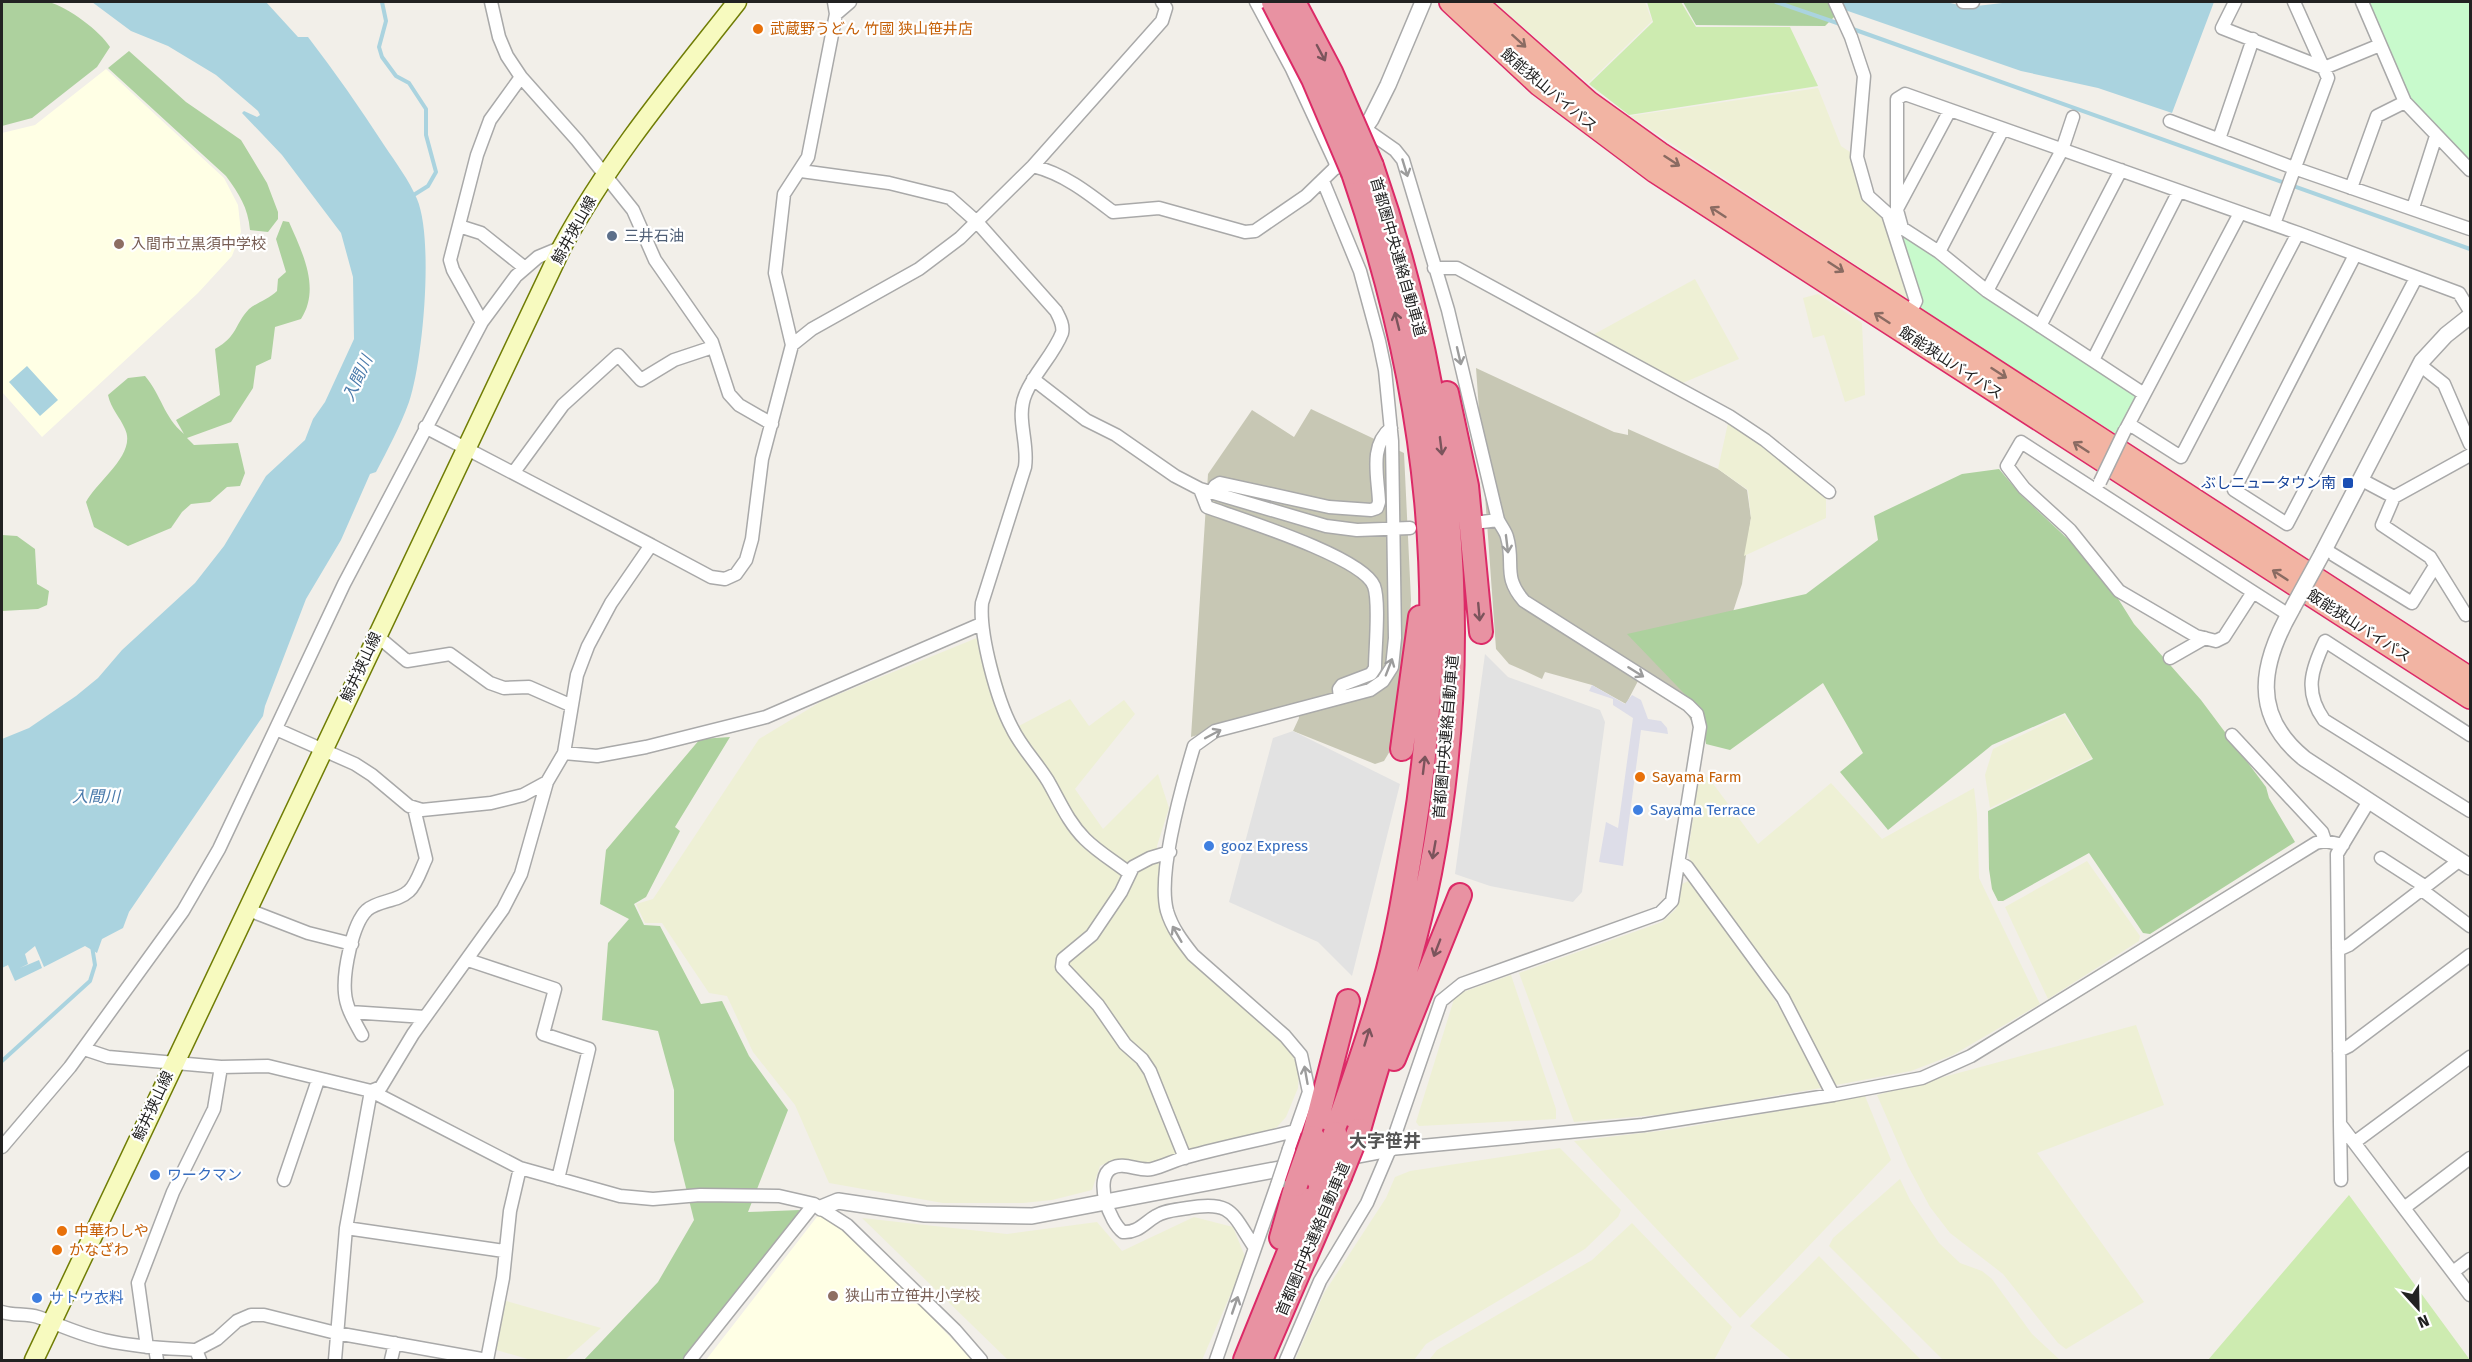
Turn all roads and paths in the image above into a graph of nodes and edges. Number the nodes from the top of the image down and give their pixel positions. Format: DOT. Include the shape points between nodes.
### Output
graph roads {
  1 [pos="491,2"];
  2 [pos="737,2"];
  3 [pos="850,2"];
  4 [pos="1162,2"];
  5 [pos="1256,2"];
  6 [pos="1273,2"];
  7 [pos="1294,2"];
  8 [pos="1423,2"];
  9 [pos="1450,2"];
  10 [pos="1476,2"];
  11 [pos="1835,2"];
  12 [pos="1963,2"];
  13 [pos="1973,2"];
  14 [pos="2235,2"];
  15 [pos="2294,2"];
  16 [pos="2362,2"];
  17 [pos="835,8"];
  18 [pos="2253,39"];
  19 [pos="2380,45"];
  20 [pos="2324,68"];
  21 [pos="520,77"];
  22 [pos="2405,102"];
  23 [pos="1950,110"];
  24 [pos="2073,117"];
  25 [pos="2170,121"];
  26 [pos="1365,129"];
  27 [pos="2004,129"];
  28 [pos="2436,136"];
  29 [pos="2219,139"];
  30 [pos="2062,150"];
  31 [pos="1033,166"];
  32 [pos="1354,168"];
  33 [pos="2121,170"];
  34 [pos="2470,170"];
  35 [pos="801,171"];
  36 [pos="2292,171"];
  37 [pos="605,176"];
  38 [pos="1323,181"];
  39 [pos="2351,188"];
  40 [pos="2179,191"];
  41 [pos="2413,208"];
  42 [pos="1387,209"];
  43 [pos="1897,210"];
  44 [pos="2240,213"];
  45 [pos="977,222"];
  46 [pos="2274,224"];
  47 [pos="459,226"];
  48 [pos="2470,229"];
  49 [pos="2298,233"];
  50 [pos="562,247"];
  51 [pos="1939,252"];
  52 [pos="2355,255"];
  53 [pos="525,268"];
  54 [pos="1434,268"];
  55 [pos="2416,278"];
  56 [pos="1987,291"];
  57 [pos="2470,311"];
  58 [pos="1910,315"];
  59 [pos="2470,316"];
  60 [pos="482,322"];
  61 [pos="2040,326"];
  62 [pos="792,345"];
  63 [pos="713,346"];
  64 [pos="2092,360"];
  65 [pos="2420,365"];
  66 [pos="1033,379"];
  67 [pos="2144,394"];
  68 [pos="772,424"];
  69 [pos="425,427"];
  70 [pos="2127,427"];
  71 [pos="1391,428"];
  72 [pos="1419,435"];
  73 [pos="2470,444"];
  74 [pos="466,446"];
  75 [pos="2470,455"];
  76 [pos="514,472"];
  77 [pos="2360,479"];
  78 [pos="2097,486"];
  79 [pos="1206,491"];
  80 [pos="1828,492"];
  81 [pos="2394,497"];
  82 [pos="1498,520"];
  83 [pos="1482,522"];
  84 [pos="1410,528"];
  85 [pos="1392,530"];
  86 [pos="651,544"];
  87 [pos="2323,551"];
  88 [pos="2435,566"];
  89 [pos="2253,592"];
  90 [pos="2290,612"];
  91 [pos="2466,615"];
  92 [pos="981,624"];
  93 [pos="1481,632"];
  94 [pos="376,635"];
  95 [pos="2205,638"];
  96 [pos="2170,658"];
  97 [pos="2470,678"];
  98 [pos="1340,698"];
  99 [pos="2470,698"];
  100 [pos="570,705"];
  101 [pos="276,729"];
  102 [pos="2232,735"];
  103 [pos="2470,735"];
  104 [pos="1402,749"];
  105 [pos="322,751"];
  106 [pos="564,753"];
  107 [pos="548,782"];
  108 [pos="2369,801"];
  109 [pos="414,808"];
  110 [pos="2470,811"];
  111 [pos="2325,841"];
  112 [pos="2343,845"];
  113 [pos="1170,852"];
  114 [pos="2381,858"];
  115 [pos="1680,863"];
  116 [pos="2465,864"];
  117 [pos="1129,873"];
  118 [pos="2424,889"];
  119 [pos="1460,895"];
  120 [pos="246,909"];
  121 [pos="2470,926"];
  122 [pos="352,944"];
  123 [pos="2338,950"];
  124 [pos="2470,955"];
  125 [pos="468,960"];
  126 [pos="1348,1001"];
  127 [pos="351,1012"];
  128 [pos="425,1017"];
  129 [pos="362,1035"];
  130 [pos="84,1049"];
  131 [pos="2339,1051"];
  132 [pos="2470,1057"];
  133 [pos="175,1061"];
  134 [pos="221,1067"];
  135 [pos="318,1080"];
  136 [pos="371,1091"];
  137 [pos="1833,1095"];
  138 [pos="2340,1124"];
  139 [pos="1359,1130"];
  140 [pos="1304,1134"];
  141 [pos="2355,1143"];
  142 [pos="2,1147"];
  143 [pos="1390,1149"];
  144 [pos="1185,1158"];
  145 [pos="2470,1158"];
  146 [pos="520,1168"];
  147 [pos="558,1179"];
  148 [pos="284,1180"];
  149 [pos="2341,1180"];
  150 [pos="1297,1184"];
  151 [pos="1106,1201"];
  152 [pos="817,1206"];
  153 [pos="2404,1208"];
  154 [pos="346,1228"];
  155 [pos="1256,1248"];
  156 [pos="504,1251"];
  157 [pos="2470,1259"];
  158 [pos="2453,1272"];
  159 [pos="2470,1295"];
  160 [pos="2,1312"];
  161 [pos="51,1324"];
  162 [pos="336,1333"];
  163 [pos="395,1343"];
  164 [pos="153,1352"];
  165 [pos="198,1355"];
  166 [pos="34,1360"];
  167 [pos="335,1360"];
  168 [pos="391,1360"];
  169 [pos="487,1360"];
  170 [pos="690,1360"];
  171 [pos="981,1360"];
  172 [pos="1216,1360"];
  173 [pos="1245,1360"];
  174 [pos="1261,1360"];
  175 [pos="1286,1360"];
  1 -- 21 [label="street" via="499,37"];
  2 -- 37 [label="main road, 鯨井狭山線"];
  3 -- 17 [label="street"];
  4 -- 31 [label="street" via="1166,8 1162,21"];
  5 -- 32 [label="street" via="1292,69"];
  6 -- 32 [label="highway, 首都圏中央連絡自動車道, bridge"];
  7 -- 32 [label="highway, 首都圏中央連絡自動車道, one-way, bridge" via="1331,72"];
  8 -- 26 [label="street"];
  99 -- 9 [label="highway, 飯能狭山バイパス, one-way" via="1655,172 1539,86"];
  10 -- 58 [label="highway, 飯能狭山バイパス, one-way" via="1598,108 1660,153"];
  11 -- 58 [label="street" via="1864,76 1857,157 1868,196 1888,214 1916,301"];
  12 -- 13 [label="street"];
  14 -- 18 [label="street" via="2222,28"];
  15 -- 20 [label="street"];
  16 -- 19 [label="street"];
  17 -- 35 [label="street" via="808,157"];
  18 -- 20 [label="street"];
  18 -- 29 [label="street"];
  19 -- 20 [label="street"];
  19 -- 22 [label="street"];
  20 -- 36 [label="street" via="2328,78"];
  21 -- 37 [label="street"];
  21 -- 47 [label="street" via="490,120"];
  22 -- 28 [label="street"];
  22 -- 39 [label="street" via="2377,116"];
  23 -- 27 [label="street"];
  23 -- 43 [label="street"];
  23 -- 43 [label="street" via="1905,94 1897,99"];
  24 -- 30 [label="street"];
  25 -- 29 [label="street"];
  26 -- 32 [label="street"];
  26 -- 54 [label="street, one-way" via="1403,160"];
  27 -- 30 [label="street"];
  27 -- 51 [label="street"];
  28 -- 34 [label="street"];
  28 -- 41 [label="street"];
  29 -- 36 [label="street"];
  30 -- 33 [label="street"];
  30 -- 56 [label="street"];
  31 -- 38 [label="street" via="1065,177 1113,212 1160,208 1245,232 1255,231"];
  31 -- 45 [label="street"];
  32 -- 38 [label="street"];
  32 -- 42 [label="highway, 首都圏中央連絡自動車道"];
  72 -- 32 [label="highway, 首都圏中央連絡自動車道, one-way" via="1400,332"];
  33 -- 40 [label="street"];
  33 -- 61 [label="street"];
  35 -- 45 [label="street" via="890,183 950,198"];
  35 -- 62 [label="street" via="784,194 775,273"];
  36 -- 39 [label="street"];
  36 -- 46 [label="street"];
  37 -- 50 [label="main road, 鯨井狭山線"];
  37 -- 63 [label="street" via="633,210 656,260"];
  38 -- 71 [label="street" via="1365,291 1385,370"];
  39 -- 41 [label="street"];
  40 -- 44 [label="street"];
  40 -- 64 [label="street"];
  41 -- 48 [label="street"];
  42 -- 93 [label="highway, one-way" via="1425,312 1448,397 1467,486"];
  42 -- 139 [label="highway, 首都圏中央連絡自動車道, one-way" via="1420,333 1441,441 1454,645 1447,758 1430,872 1405,978"];
  43 -- 51 [label="street" via="1902,228"];
  44 -- 46 [label="street"];
  44 -- 67 [label="street"];
  45 -- 62 [label="street" via="919,269 812,329"];
  45 -- 66 [label="street" via="1061,321 1062,332"];
  46 -- 49 [label="street"];
  47 -- 53 [label="street" via="481,233"];
  47 -- 60 [label="street" via="450,260"];
  49 -- 52 [label="street"];
  49 -- 70 [label="street" via="2181,457"];
  50 -- 53 [label="street" via="538,257"];
  50 -- 74 [label="main road, 鯨井狭山線"];
  51 -- 56 [label="street"];
  52 -- 55 [label="street"];
  52 -- 55 [label="street" via="2234,490 2287,524"];
  53 -- 60 [label="street"];
  54 -- 80 [label="street" via="1457,267 1729,416 1766,440"];
  54 -- 82 [label="street, one-way" via="1448,310"];
  55 -- 57 [label="street" via="2459,293"];
  56 -- 61 [label="street"];
  58 -- 97 [label="highway, 飯能狭山バイパス, one-way"];
  59 -- 65 [label="street" via="2446,334"];
  60 -- 69 [label="street"];
  61 -- 64 [label="street"];
  62 -- 68 [label="street"];
  63 -- 68 [label="street" via="729,394 739,405"];
  63 -- 76 [label="street" via="674,360 641,381 618,355 563,405"];
  64 -- 67 [label="street"];
  65 -- 73 [label="street" via="2444,384"];
  65 -- 77 [label="street"];
  66 -- 79 [label="street" via="1086,420"];
  66 -- 92 [label="street" via="1020,411 1027,457 982,603"];
  67 -- 70 [label="street"];
  68 -- 86 [label="street" via="762,459 752,539 746,560 736,574 725,579 711,577"];
  69 -- 74 [label="street"];
  69 -- 101 [label="street" via="344,584"];
  70 -- 78 [label="street, bridge"];
  71 -- 79 [label="street" via="1382,435 1376,449 1377,508 1329,507 1220,483"];
  71 -- 85 [label="street"];
  72 -- 104 [label="highway" via="1421,598"];
  150 -- 72 [label="highway, 首都圏中央連絡自動車道, one-way, bridge" via="1335,1132 1359,1065 1388,965 1408,869 1425,758 1433,635 1428,513"];
  74 -- 76 [label="street"];
  74 -- 94 [label="main road, 鯨井狭山線"];
  75 -- 81 [label="street"];
  76 -- 86 [label="street"];
  77 -- 81 [label="street"];
  77 -- 87 [label="street"];
  78 -- 89 [label="street"];
  78 -- 95 [label="street" via="2021,442 2007,466 2024,488 2070,530 2119,591"];
  79 -- 85 [label="street" via="1326,526"];
  79 -- 98 [label="street" via="1207,507 1333,554 1369,575 1375,590 1374,668 1371,674 1342,685"];
  81 -- 88 [label="street" via="2382,525 2423,551"];
  82 -- 83 [label="street"];
  82 -- 115 [label="street, one-way" via="1508,538 1508,573 1513,589 1524,601 1697,714 1700,727"];
  84 -- 85 [label="street"];
  98 -- 85 [label="street, one-way" via="1370,690 1383,681 1392,667"];
  86 -- 100 [label="street" via="611,603 588,646"];
  87 -- 88 [label="street" via="2412,603"];
  87 -- 90 [label="street, bridge"];
  88 -- 91 [label="street"];
  89 -- 90 [label="street"];
  89 -- 95 [label="street" via="2224,638"];
  90 -- 108 [label="street" via="2266,668 2272,717 2295,751"];
  92 -- 106 [label="street" via="766,717 597,756"];
  92 -- 117 [label="street" via="1011,728 1048,781 1067,818 1086,839"];
  94 -- 100 [label="street" via="407,661 450,654 490,683 504,688 529,687"];
  94 -- 105 [label="main road, 鯨井狭山線"];
  95 -- 96 [label="street"];
  113 -- 98 [label="street, one-way" via="1194,746 1215,731"];
  100 -- 106 [label="street"];
  101 -- 105 [label="street"];
  101 -- 130 [label="street" via="204,878"];
  102 -- 111 [label="street" via="2322,832"];
  103 -- 110 [label="street" via="2325,641 2314,664 2311,688 2324,720"];
  105 -- 109 [label="street" via="355,764"];
  105 -- 120 [label="main road, 鯨井狭山線"];
  106 -- 107 [label="street"];
  107 -- 109 [label="street" via="523,795 491,803 445,810"];
  107 -- 125 [label="street" via="521,874 503,909"];
  108 -- 112 [label="street"];
  108 -- 116 [label="street"];
  109 -- 122 [label="street" via="426,859 410,890 367,910 359,920"];
  111 -- 112 [label="street"];
  111 -- 137 [label="street" via="1954,1066 1922,1078"];
  112 -- 123 [label="street" via="2337,854"];
  113 -- 117 [label="street" via="1150,858"];
  140 -- 113 [label="street, one-way" via="1309,1092 1301,1055 1182,942 1167,909 1164,879"];
  114 -- 118 [label="street"];
  115 -- 137 [label="street" via="1687,867 1783,998"];
  115 -- 143 [label="street" via="1672,901 1660,913 1450,991 1441,1001"];
  116 -- 118 [label="street"];
  117 -- 144 [label="street" via="1092,935 1063,959 1062,967 1150,1071"];
  118 -- 121 [label="street"];
  118 -- 123 [label="street"];
  119 -- 139 [label="highway, one-way" via="1389,1070"];
  120 -- 122 [label="street" via="308,933"];
  120 -- 133 [label="main road, 鯨井狭山線"];
  122 -- 127 [label="street" via="345,976"];
  123 -- 131 [label="street"];
  124 -- 131 [label="street"];
  125 -- 128 [label="street"];
  125 -- 147 [label="street" via="555,989 543,1034 589,1049"];
  126 -- 140 [label="highway"];
  127 -- 128 [label="street"];
  127 -- 129 [label="street"];
  128 -- 136 [label="street" via="381,1087"];
  130 -- 133 [label="street" via="108,1057"];
  130 -- 142 [label="street"];
  131 -- 138 [label="street"];
  132 -- 141 [label="street"];
  133 -- 134 [label="street"];
  133 -- 161 [label="main road, 鯨井狭山線"];
  134 -- 135 [label="street" via="268,1066"];
  134 -- 164 [label="street" via="214,1109 173,1192 138,1283"];
  135 -- 136 [label="street"];
  135 -- 148 [label="street"];
  136 -- 146 [label="street"];
  136 -- 154 [label="street"];
  137 -- 143 [label="street" via="1643,1125"];
  138 -- 141 [label="street"];
  138 -- 149 [label="street"];
  139 -- 174 [label="highway, 首都圏中央連絡自動車道, bridge"];
  140 -- 144 [label="street"];
  140 -- 150 [label="highway, bridge"];
  140 -- 150 [label="street, bridge" via="1289,1149"];
  141 -- 153 [label="street"];
  143 -- 151 [label="street"];
  143 -- 175 [label="street" via="1367,1203 1312,1297"];
  144 -- 151 [label="street" via="1151,1169 1113,1167 1106,1172 1103,1182"];
  145 -- 153 [label="street"];
  146 -- 147 [label="street"];
  146 -- 156 [label="street"];
  147 -- 152 [label="street" via="631,1197 779,1196"];
  150 -- 155 [label="street"];
  150 -- 173 [label="highway, 首都圏中央連絡自動車道"];
  151 -- 152 [label="street" via="1032,1216 936,1215 838,1201"];
  151 -- 155 [label="street" via="1112,1221 1123,1233 1131,1233 1167,1212 1211,1204 1222,1206"];
  152 -- 170 [label="street"];
  152 -- 171 [label="street" via="847,1225"];
  153 -- 158 [label="street"];
  154 -- 156 [label="street"];
  154 -- 162 [label="street"];
  172 -- 155 [label="street, one-way"];
  156 -- 169 [label="street" via="503,1278"];
  157 -- 158 [label="street"];
  158 -- 159 [label="street"];
  160 -- 161 [label="street" via="36,1316"];
  161 -- 164 [label="street"];
  161 -- 166 [label="main road, 鯨井狭山線"];
  162 -- 163 [label="street"];
  162 -- 165 [label="street" via="251,1315 237,1320"];
  162 -- 167 [label="street"];
  163 -- 168 [label="street"];
  163 -- 169 [label="street"];
  164 -- 165 [label="street"];
}
